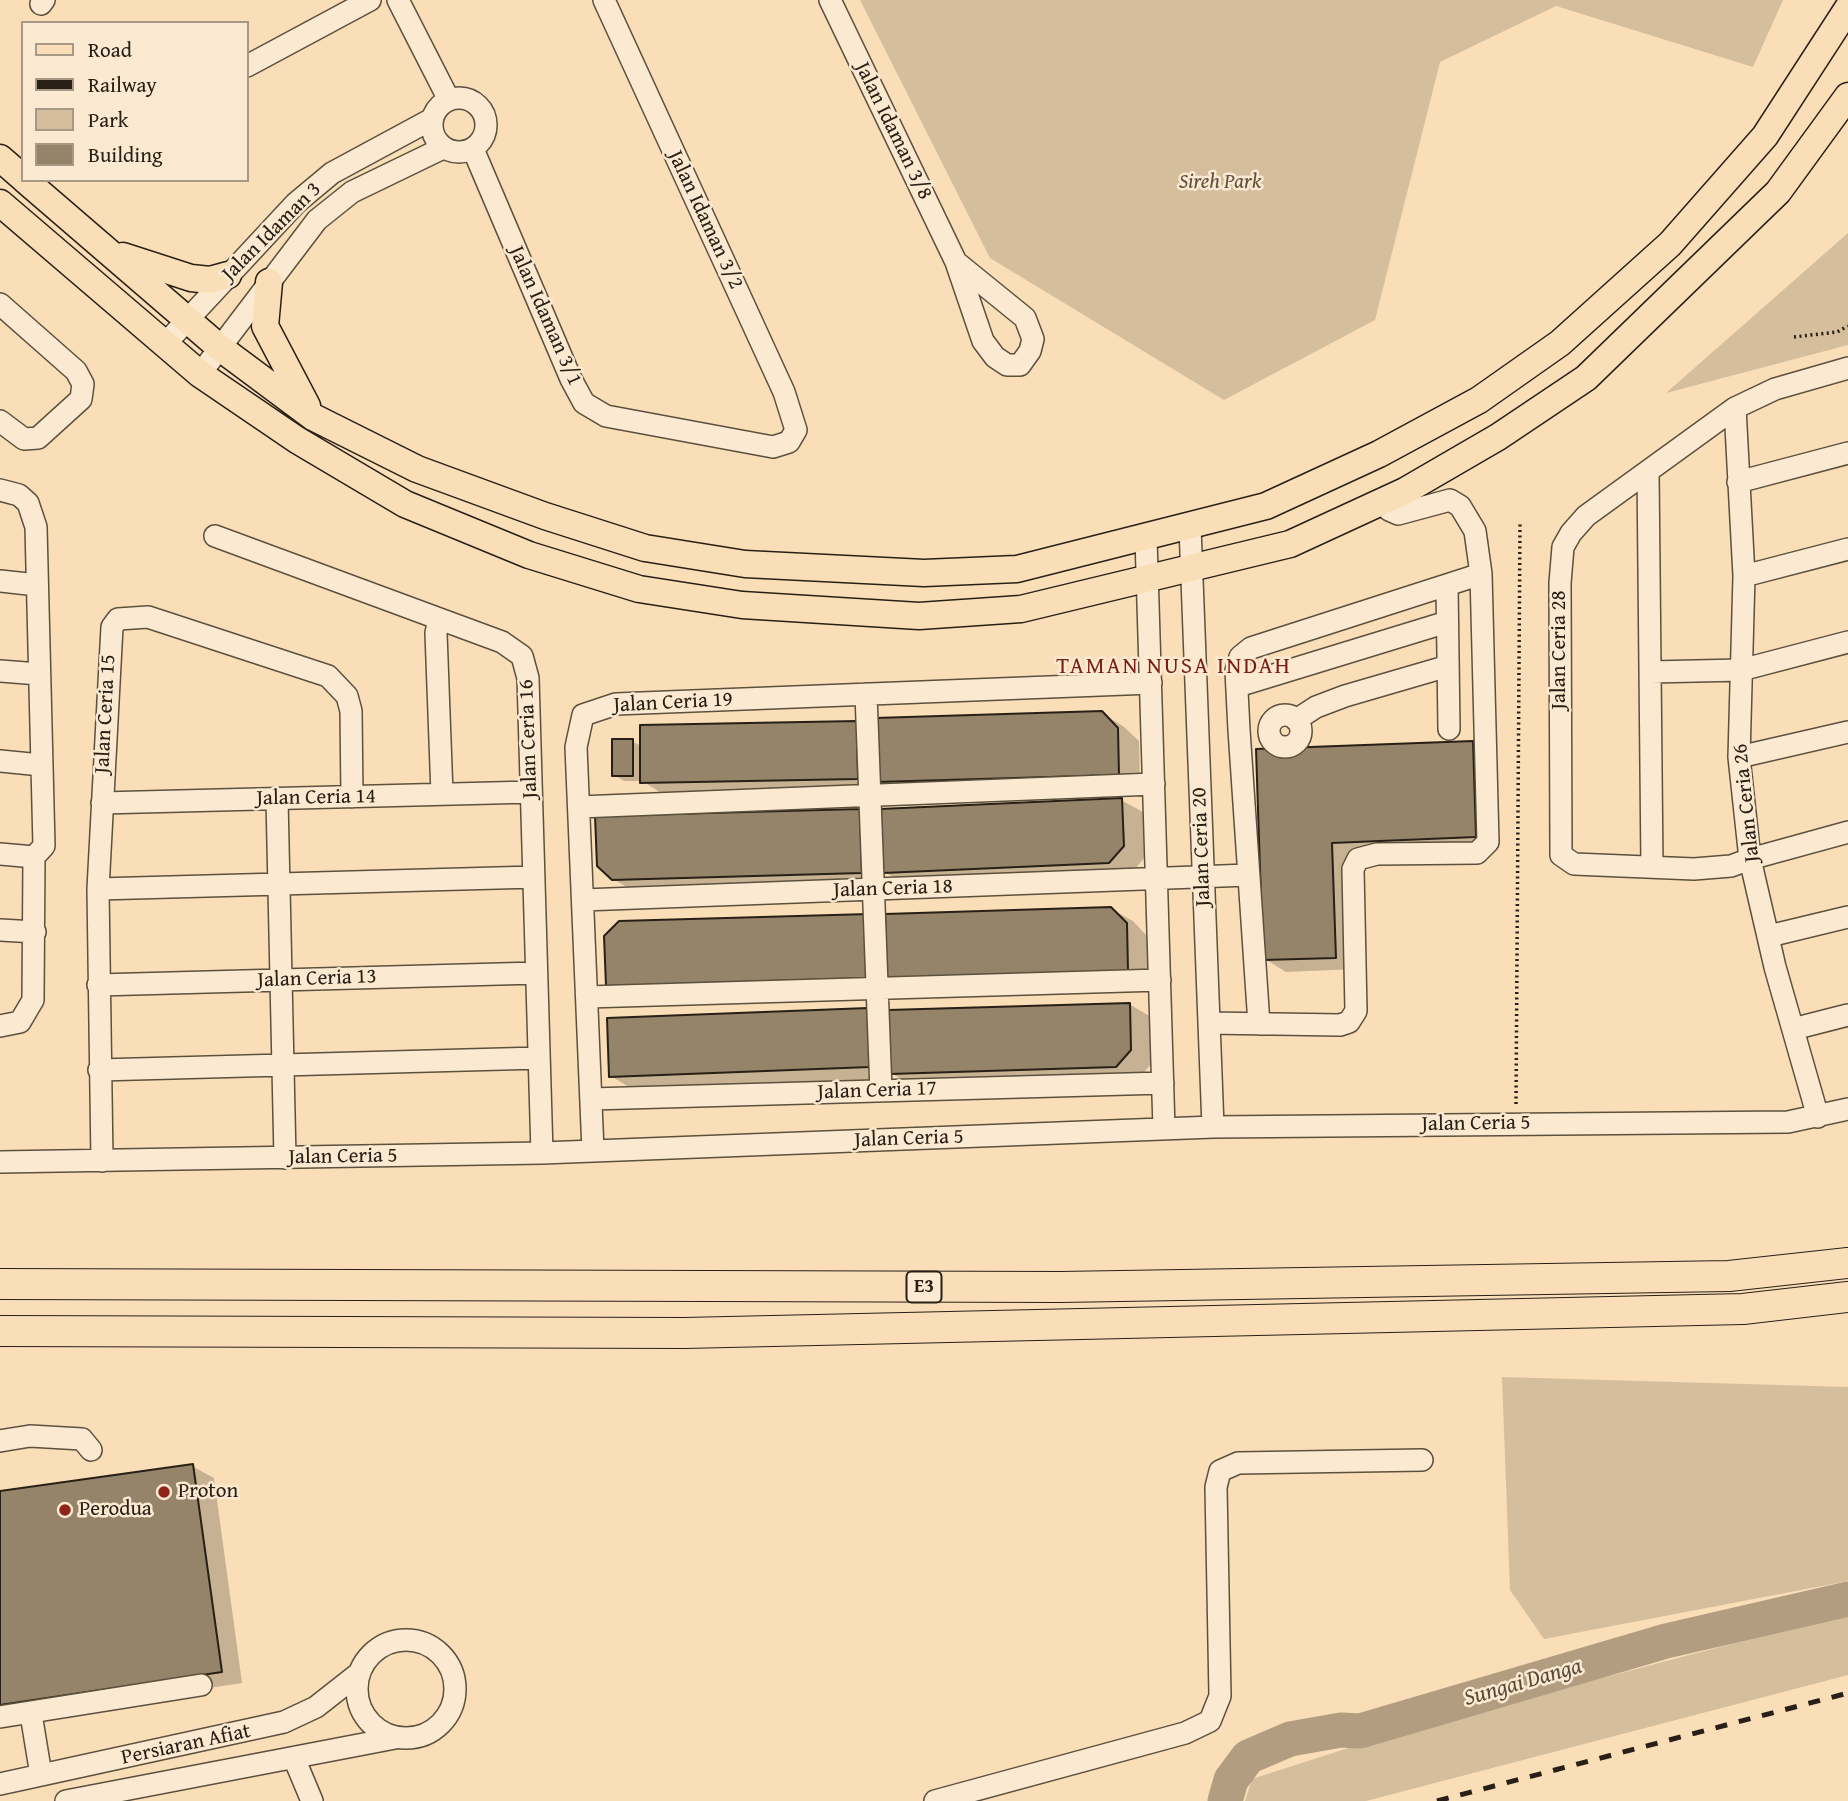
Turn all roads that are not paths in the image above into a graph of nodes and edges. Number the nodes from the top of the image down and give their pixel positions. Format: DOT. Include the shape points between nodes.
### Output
graph roads {
  1 [pos="370,0"];
  2 [pos="398,0"];
  3 [pos="604,0"];
  4 [pos="830,0"];
  5 [pos="1848,8"];
  6 [pos="248,65"];
  7 [pos="1848,96"];
  8 [pos="449,100"];
  9 [pos="432,119"];
  10 [pos="443,148"];
  11 [pos="473,149"];
  12 [pos="0,159"];
  13 [pos="21,176"];
  14 [pos="28,182"];
  15 [pos="0,203"];
  16 [pos="108,251"];
  17 [pos="956,262"];
  18 [pos="228,275"];
  19 [pos="269,282"];
  20 [pos="0,304"];
  21 [pos="188,320"];
  22 [pos="165,344"];
  23 [pos="219,347"];
  24 [pos="1848,368"];
  25 [pos="200,374"];
  26 [pos="1735,408"];
  27 [pos="313,417"];
  28 [pos="0,421"];
  29 [pos="789,442"];
  30 [pos="1848,453"];
  31 [pos="1648,471"];
  32 [pos="1738,482"];
  33 [pos="0,490"];
  34 [pos="1383,501"];
  35 [pos="1190,527"];
  36 [pos="215,536"];
  37 [pos="1146,538"];
  38 [pos="1848,549"];
  39 [pos="1191,568"];
  40 [pos="1481,574"];
  41 [pos="1744,576"];
  42 [pos="1147,579"];
  43 [pos="0,581"];
  44 [pos="37,585"];
  45 [pos="1447,585"];
  46 [pos="439,619"];
  47 [pos="1447,622"];
  48 [pos="1848,642"];
  49 [pos="1448,666"];
  50 [pos="1741,670"];
  51 [pos="0,671"];
  52 [pos="1651,672"];
  53 [pos="39,674"];
  54 [pos="1151,683"];
  55 [pos="1238,686"];
  56 [pos="866,694"];
  57 [pos="1449,729"];
  58 [pos="1239,730"];
  59 [pos="1848,732"];
  60 [pos="1739,757"];
  61 [pos="0,761"];
  62 [pos="41,765"];
  63 [pos="1154,784"];
  64 [pos="531,792"];
  65 [pos="442,794"];
  66 [pos="869,796"];
  67 [pos="352,797"];
  68 [pos="277,799"];
  69 [pos="102,803"];
  70 [pos="579,807"];
  71 [pos="1848,832"];
  72 [pos="0,854"];
  73 [pos="34,856"];
  74 [pos="1750,859"];
  75 [pos="1652,867"];
  76 [pos="1248,876"];
  77 [pos="534,877"];
  78 [pos="1203,877"];
  79 [pos="1157,879"];
  80 [pos="279,884"];
  81 [pos="98,889"];
  82 [pos="873,890"];
  83 [pos="583,900"];
  84 [pos="1848,917"];
  85 [pos="0,930"];
  86 [pos="34,932"];
  87 [pos="1769,936"];
  88 [pos="537,974"];
  89 [pos="281,980"];
  90 [pos="1160,980"];
  91 [pos="97,985"];
  92 [pos="877,989"];
  93 [pos="587,997"];
  94 [pos="1848,1015"];
  95 [pos="1209,1023"];
  96 [pos="10,1024"];
  97 [pos="1259,1024"];
  98 [pos="1793,1029"];
  99 [pos="539,1058"];
  100 [pos="283,1065"];
  101 [pos="99,1070"];
  102 [pos="1163,1083"];
  103 [pos="881,1091"];
  104 [pos="591,1099"];
  105 [pos="1848,1109"];
  106 [pos="1818,1117"];
  107 [pos="1213,1127"];
  108 [pos="1164,1129"];
  109 [pos="593,1151"];
  110 [pos="542,1153"];
  111 [pos="285,1158"];
  112 [pos="102,1161"];
  113 [pos="0,1162"];
  114 [pos="1848,1263"];
  115 [pos="0,1284"];
  116 [pos="1848,1297"];
  117 [pos="0,1331"];
  118 [pos="0,1441"];
  119 [pos="90,1450"];
  120 [pos="1422,1460"];
  121 [pos="358,1674"];
  122 [pos="201,1685"];
  123 [pos="31,1714"];
  124 [pos="0,1717"];
  125 [pos="396,1738"];
  126 [pos="294,1758"];
  127 [pos="41,1775"];
  128 [pos="0,1784"];
  129 [pos="66,1801"];
  130 [pos="312,1801"];
  131 [pos="935,1801"];
  1 -- 6 [label="street"];
  2 -- 8 [label="street"];
  3 -- 29 [label="street, Jalan Idaman 3/2" via="784,392 796,430"];
  4 -- 17 [label="street, Jalan Idaman 3/8"];
  5 -- 35 [label="main road" via="1765,136 1670,244 1560,343 1479,400 1379,454 1266,506"];
  7 -- 34 [label="main road" via="1778,192 1586,378 1497,437"];
  8 -- 9 [label="street" via="438,107"];
  8 -- 11 [label="street" via="467,99 485,118 484,135"];
  9 -- 10 [label="street" via="433,135"];
  9 -- 18 [label="street, Jalan Idaman 3" via="332,173 296,203"];
  10 -- 11 [label="street" via="458,153"];
  10 -- 19 [label="street, Jalan Idaman 3" via="352,192 317,220"];
  11 -- 29 [label="street, Jalan Idaman 3/1" via="584,402 606,416 773,447"];
  12 -- 13 [label="main road"];
  14 -- 16 [label="main road"];
  15 -- 22 [label="main road"];
  16 -- 18 [label="main road" via="191,278 210,280"];
  16 -- 21 [label="main road"];
  17 -- 17 [label="street, Jalan Idaman 3/8" via="1025,318 1033,339 1020,365 1007,365 982,341"];
  18 -- 21 [label="street, Jalan Idaman 3"];
  19 -- 23 [label="street, Jalan Idaman 3"];
  19 -- 27 [label="main road" via="265,313 270,339"];
  20 -- 28 [label="street" via="76,371 83,384 81,399 38,438 24,439"];
  21 -- 22 [label="street, Jalan Idaman 3"];
  21 -- 23 [label="main road"];
  22 -- 25 [label="main road"];
  23 -- 25 [label="street, Jalan Idaman 3"];
  23 -- 27 [label="main road"];
  24 -- 26 [label="street, Jalan Ceria 28" via="1776,389"];
  25 -- 42 [label="main road" via="297,440 405,504 529,555 639,589 742,605 919,616 1021,609"];
  26 -- 31 [label="street, Jalan Ceria 28"];
  26 -- 32 [label="street"];
  27 -- 37 [label="main road" via="417,469 545,516 645,548 745,564 923,573 1017,569"];
  30 -- 32 [label="street"];
  31 -- 52 [label="street"];
  31 -- 75 [label="street, Jalan Ceria 28" via="1586,516 1563,547 1560,835 1561,855 1569,863"];
  32 -- 41 [label="street, Jalan Ceria 26"];
  33 -- 44 [label="street" via="28,503 36,527"];
  34 -- 39 [label="main road" via="1290,544"];
  34 -- 40 [label="street" via="1398,514 1450,500 1460,506 1475,531"];
  35 -- 37 [label="main road"];
  35 -- 39 [label="street, Jalan Ceria 20"];
  36 -- 46 [label="street, Jalan Ceria 16"];
  37 -- 42 [label="street"];
  38 -- 41 [label="street"];
  39 -- 42 [label="main road"];
  39 -- 78 [label="street, Jalan Ceria 20"];
  40 -- 45 [label="street"];
  40 -- 97 [label="street" via="1488,842 1476,853 1377,854 1358,859 1353,869 1356,1011 1349,1022 1340,1025"];
  41 -- 50 [label="street, Jalan Ceria 26"];
  42 -- 54 [label="street"];
  43 -- 44 [label="street"];
  44 -- 53 [label="street"];
  45 -- 47 [label="street"];
  45 -- 55 [label="street" via="1251,648 1240,657"];
  46 -- 64 [label="street, Jalan Ceria 16" via="502,642 522,656 528,678"];
  46 -- 65 [label="street"];
  47 -- 49 [label="street"];
  47 -- 55 [label="street"];
  48 -- 50 [label="street"];
  49 -- 57 [label="street"];
  49 -- 58 [label="street" via="1345,696 1296,720 1282,716 1270,724"];
  50 -- 52 [label="street"];
  50 -- 60 [label="street, Jalan Ceria 26"];
  51 -- 53 [label="street"];
  52 -- 75 [label="street"];
  53 -- 62 [label="street"];
  54 -- 56 [label="street, Jalan Ceria 19"];
  54 -- 63 [label="street"];
  55 -- 58 [label="street"];
  56 -- 66 [label="street"];
  56 -- 70 [label="street, Jalan Ceria 19" via="597,708 583,715 578,730"];
  58 -- 76 [label="street"];
  59 -- 60 [label="street"];
  60 -- 74 [label="street, Jalan Ceria 26"];
  61 -- 62 [label="street"];
  62 -- 73 [label="street" via="44,846"];
  63 -- 66 [label="street"];
  63 -- 79 [label="street"];
  64 -- 65 [label="street, Jalan Ceria 14"];
  64 -- 77 [label="street, Jalan Ceria 16"];
  65 -- 67 [label="street, Jalan Ceria 14"];
  66 -- 70 [label="street"];
  66 -- 82 [label="street"];
  67 -- 68 [label="street, Jalan Ceria 14"];
  67 -- 69 [label="street, Jalan Ceria 15" via="351,710 339,684 299,666 133,616 118,619 109,645"];
  68 -- 69 [label="street, Jalan Ceria 14"];
  68 -- 80 [label="street"];
  69 -- 81 [label="street, Jalan Ceria 15"];
  70 -- 83 [label="street, Jalan Ceria 19"];
  71 -- 74 [label="street, Jalan Ceria 28"];
  72 -- 73 [label="street"];
  73 -- 86 [label="street"];
  74 -- 75 [label="street, Jalan Ceria 28" via="1719,867"];
  74 -- 87 [label="street, Jalan Ceria 26"];
  76 -- 78 [label="street, Jalan Ceria 18"];
  76 -- 97 [label="street"];
  77 -- 80 [label="street"];
  77 -- 88 [label="street, Jalan Ceria 16"];
  78 -- 79 [label="street, Jalan Ceria 18"];
  78 -- 95 [label="street, Jalan Ceria 20"];
  79 -- 82 [label="street, Jalan Ceria 18"];
  79 -- 90 [label="street"];
  80 -- 81 [label="street"];
  80 -- 89 [label="street"];
  81 -- 91 [label="street, Jalan Ceria 15"];
  82 -- 83 [label="street, Jalan Ceria 18"];
  82 -- 92 [label="street"];
  83 -- 93 [label="street, Jalan Ceria 19"];
  84 -- 87 [label="street"];
  85 -- 86 [label="street"];
  86 -- 96 [label="street" via="33,1000 28,1013"];
  87 -- 98 [label="street, Jalan Ceria 26"];
  88 -- 89 [label="street, Jalan Ceria 13"];
  88 -- 99 [label="street, Jalan Ceria 16"];
  89 -- 91 [label="street, Jalan Ceria 13"];
  89 -- 100 [label="street"];
  90 -- 92 [label="street"];
  90 -- 102 [label="street"];
  91 -- 101 [label="street, Jalan Ceria 15"];
  92 -- 93 [label="street"];
  92 -- 103 [label="street"];
  93 -- 104 [label="street, Jalan Ceria 19"];
  94 -- 98 [label="street"];
  95 -- 97 [label="street"];
  95 -- 107 [label="street, Jalan Ceria 20"];
  98 -- 106 [label="street, Jalan Ceria 26"];
  99 -- 100 [label="street"];
  99 -- 110 [label="street, Jalan Ceria 16"];
  100 -- 101 [label="street"];
  100 -- 111 [label="street"];
  101 -- 112 [label="street, Jalan Ceria 15"];
  102 -- 103 [label="street, Jalan Ceria 17"];
  102 -- 108 [label="street"];
  103 -- 104 [label="street, Jalan Ceria 17"];
  104 -- 109 [label="street, Jalan Ceria 19"];
  105 -- 106 [label="street, Jalan Ceria 5"];
  106 -- 107 [label="street, Jalan Ceria 5" via="1788,1122"];
  107 -- 108 [label="street, Jalan Ceria 5"];
  108 -- 109 [label="street, Jalan Ceria 5"];
  109 -- 110 [label="street, Jalan Ceria 5"];
  110 -- 111 [label="street, Jalan Ceria 5"];
  111 -- 112 [label="street, Jalan Ceria 5"];
  112 -- 113 [label="street, Jalan Ceria 5"];
  114 -- 115 [label="highway, E3" via="1730,1276 1060,1287"];
  116 -- 117 [label="highway, E3" via="1743,1309 684,1333"];
  118 -- 119 [label="street" via="30,1436 82,1439"];
  120 -- 131 [label="street" via="1238,1463 1220,1471 1216,1487 1220,1696 1210,1721 1185,1733"];
  121 -- 125 [label="street" via="359,1707 380,1732"];
  121 -- 125 [label="street, Persiaran Afiat" via="377,1648 392,1641 424,1643 449,1664 455,1695 450,1711 427,1734"];
  121 -- 127 [label="street, Persiaran Afiat" via="316,1707 284,1722"];
  122 -- 123 [label="street"];
  123 -- 124 [label="street"];
  123 -- 127 [label="street"];
  125 -- 126 [label="street, Persiaran Afiat"];
  126 -- 129 [label="street, Persiaran Afiat"];
  126 -- 130 [label="street"];
  127 -- 128 [label="street, Persiaran Afiat"];
}
